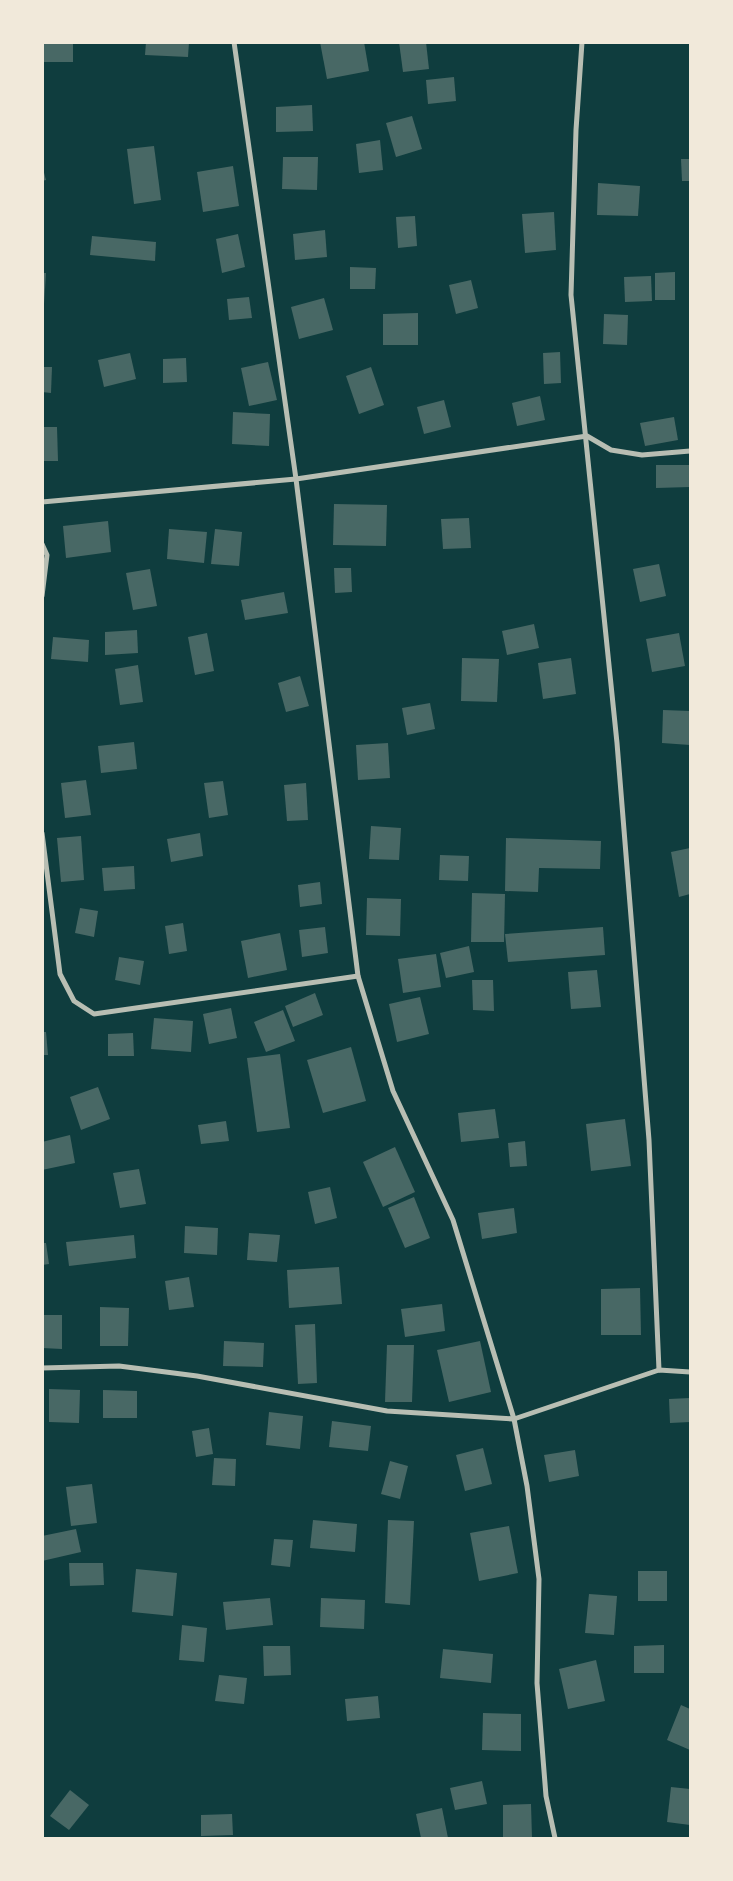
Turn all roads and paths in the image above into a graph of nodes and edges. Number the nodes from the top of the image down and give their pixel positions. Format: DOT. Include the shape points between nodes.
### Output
graph roads {
  1 [pos="234,42"];
  2 [pos="582,42"];
  3 [pos="587,436"];
  4 [pos="690,451"];
  5 [pos="296,478"];
  6 [pos="42,502"];
  7 [pos="42,544"];
  8 [pos="42,596"];
  9 [pos="42,833"];
  10 [pos="358,976"];
  11 [pos="42,1368"];
  12 [pos="659,1370"];
  13 [pos="690,1372"];
  14 [pos="514,1419"];
  15 [pos="555,1838"];
  1 -- 5 [label="street"];
  2 -- 3 [label="street" via="571,294"];
  3 -- 4 [label="street" via="612,450 642,455"];
  3 -- 5 [label="street"];
  3 -- 12 [label="street" via="617,743 647,1120"];
  5 -- 6 [label="street"];
  5 -- 10 [label="street"];
  7 -- 8 [label="street" via="47,555"];
  9 -- 10 [label="street" via="60,974 74,1001 94,1014"];
  10 -- 14 [label="street" via="393,1091 453,1220"];
  11 -- 14 [label="street" via="120,1366 197,1376 386,1411"];
  12 -- 13 [label="street"];
  12 -- 14 [label="street"];
  14 -- 15 [label="street" via="527,1486 539,1579 537,1683 546,1796"];
}
